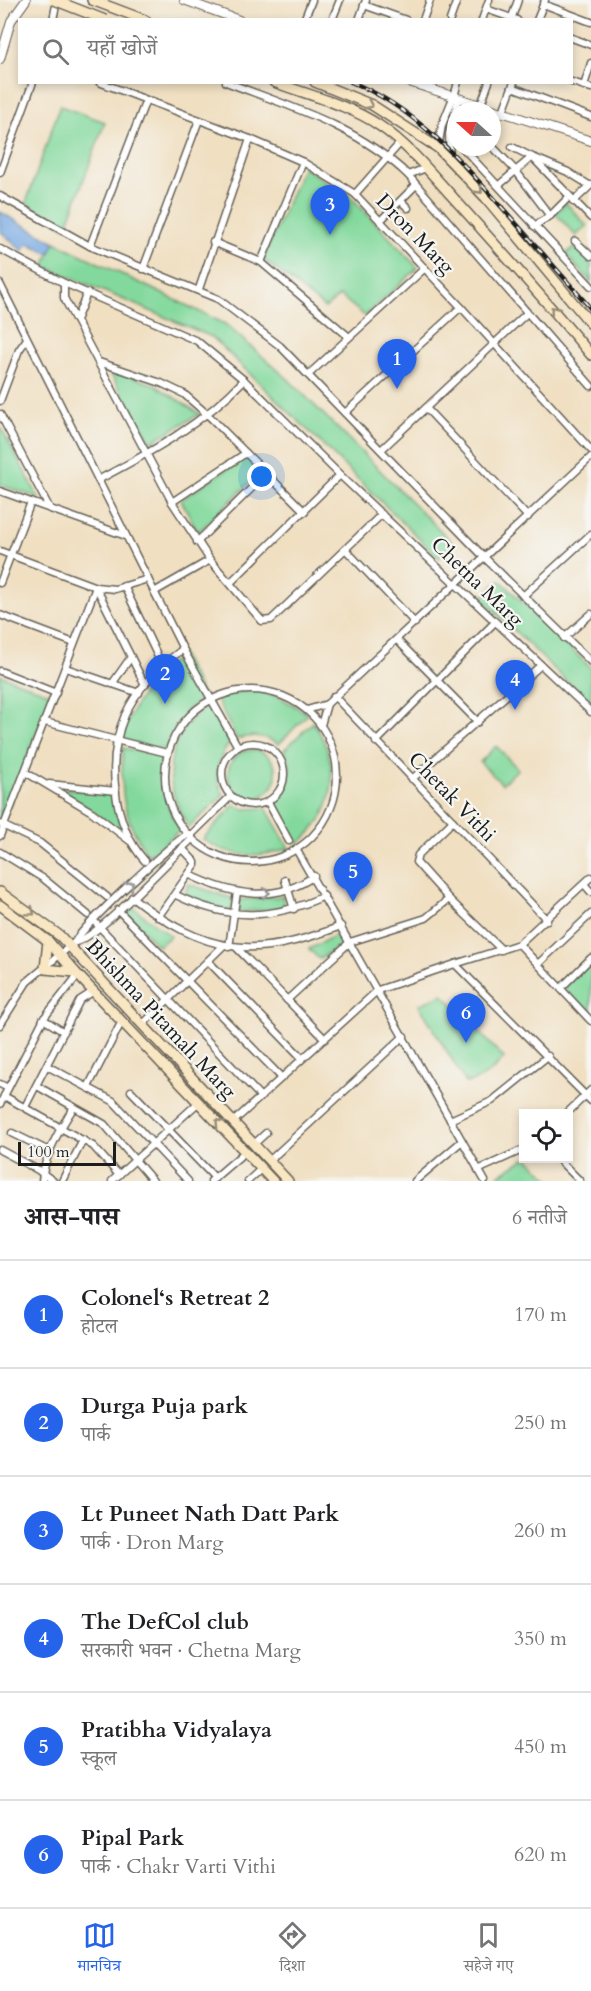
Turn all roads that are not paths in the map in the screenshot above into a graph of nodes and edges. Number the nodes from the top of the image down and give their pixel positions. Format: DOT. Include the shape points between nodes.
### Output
graph roads {
  1 [pos="26,0"];
  2 [pos="55,0"];
  3 [pos="63,0"];
  4 [pos="92,0"];
  5 [pos="184,0"];
  6 [pos="312,0"];
  7 [pos="340,0"];
  8 [pos="430,0"];
  9 [pos="457,0"];
  10 [pos="489,0"];
  11 [pos="518,0"];
  12 [pos="544,2"];
  13 [pos="365,3"];
  14 [pos="486,9"];
  15 [pos="55,17"];
  16 [pos="100,18"];
  17 [pos="140,18"];
  18 [pos="234,18"];
  19 [pos="305,18"];
  20 [pos="333,18"];
  21 [pos="360,18"];
  22 [pos="401,18"];
  23 [pos="424,18"];
  24 [pos="451,18"];
  25 [pos="483,18"];
  26 [pos="510,18"];
  27 [pos="513,18"];
  28 [pos="538,18"];
  29 [pos="591,22"];
  30 [pos="573,38"];
  31 [pos="591,45"];
  32 [pos="0,59"];
  33 [pos="591,63"];
  34 [pos="573,82"];
  35 [pos="32,84"];
  36 [pos="104,84"];
  37 [pos="231,84"];
  38 [pos="279,84"];
  39 [pos="320,84"];
  40 [pos="416,84"];
  41 [pos="458,84"];
  42 [pos="488,84"];
  43 [pos="513,85"];
  44 [pos="584,86"];
  45 [pos="591,88"];
  46 [pos="455,97"];
  47 [pos="146,100"];
  48 [pos="454,102"];
  49 [pos="468,102"];
  50 [pos="482,102"];
  51 [pos="502,114"];
  52 [pos="591,117"];
  53 [pos="199,120"];
  54 [pos="441,125"];
  55 [pos="447,132"];
  56 [pos="250,139"];
  57 [pos="591,141"];
  58 [pos="401,142"];
  59 [pos="512,147"];
  60 [pos="438,148"];
  61 [pos="501,155"];
  62 [pos="388,156"];
  63 [pos="450,156"];
  64 [pos="471,156"];
  65 [pos="532,157"];
  66 [pos="450,160"];
  67 [pos="303,162"];
  68 [pos="426,168"];
  69 [pos="516,171"];
  70 [pos="568,172"];
  71 [pos="0,173"];
  72 [pos="408,175"];
  73 [pos="557,183"];
  74 [pos="416,185"];
  75 [pos="499,185"];
  76 [pos="590,185"];
  77 [pos="355,194"];
  78 [pos="0,196"];
  79 [pos="571,199"];
  80 [pos="401,201"];
  81 [pos="408,208"];
  82 [pos="550,216"];
  83 [pos="591,218"];
  84 [pos="380,221"];
  85 [pos="534,226"];
  86 [pos="575,241"];
  87 [pos="213,242"];
  88 [pos="90,246"];
  89 [pos="0,249"];
  90 [pos="591,256"];
  91 [pos="261,262"];
  92 [pos="143,268"];
  93 [pos="424,268"];
  94 [pos="0,284"];
  95 [pos="64,284"];
  96 [pos="591,286"];
  97 [pos="199,289"];
  98 [pos="87,293"];
  99 [pos="462,307"];
  100 [pos="526,314"];
  101 [pos="76,320"];
  102 [pos="591,324"];
  103 [pos="349,337"];
  104 [pos="27,339"];
  105 [pos="495,344"];
  106 [pos="591,355"];
  107 [pos="99,362"];
  108 [pos="308,375"];
  109 [pos="244,380"];
  110 [pos="591,386"];
  111 [pos="0,400"];
  112 [pos="426,408"];
  113 [pos="345,413"];
  114 [pos="0,414"];
  115 [pos="208,415"];
  116 [pos="381,450"];
  117 [pos="591,450"];
  118 [pos="246,453"];
  119 [pos="147,454"];
  120 [pos="591,457"];
  121 [pos="267,474"];
  122 [pos="340,475"];
  123 [pos="98,480"];
  124 [pos="0,491"];
  125 [pos="31,502"];
  126 [pos="172,502"];
  127 [pos="50,509"];
  128 [pos="305,512"];
  129 [pos="382,514"];
  130 [pos="528,518"];
  131 [pos="591,534"];
  132 [pos="126,536"];
  133 [pos="197,542"];
  134 [pos="346,550"];
  135 [pos="0,551"];
  136 [pos="11,555"];
  137 [pos="485,558"];
  138 [pos="210,560"];
  139 [pos="148,579"];
  140 [pos="231,582"];
  141 [pos="0,583"];
  142 [pos="457,584"];
  143 [pos="123,586"];
  144 [pos="96,587"];
  145 [pos="154,592"];
  146 [pos="524,596"];
  147 [pos="591,614"];
  148 [pos="0,615"];
  149 [pos="495,622"];
  150 [pos="416,623"];
  151 [pos="564,638"];
  152 [pos="397,640"];
  153 [pos="74,644"];
  154 [pos="183,649"];
  155 [pos="131,657"];
  156 [pos="591,662"];
  157 [pos="541,665"];
  158 [pos="162,666"];
  159 [pos="66,668"];
  160 [pos="0,671"];
  161 [pos="436,682"];
  162 [pos="112,684"];
  163 [pos="145,685"];
  164 [pos="56,693"];
  165 [pos="139,693"];
  166 [pos="334,696"];
  167 [pos="210,699"];
  168 [pos="327,704"];
  169 [pos="307,710"];
  170 [pos="591,712"];
  171 [pos="45,722"];
  172 [pos="478,722"];
  173 [pos="321,725"];
  174 [pos="376,742"];
  175 [pos="118,743"];
  176 [pos="238,747"];
  177 [pos="167,753"];
  178 [pos="26,772"];
  179 [pos="412,779"];
  180 [pos="45,783"];
  181 [pos="116,791"];
  182 [pos="231,796"];
  183 [pos="268,802"];
  184 [pos="453,821"];
  185 [pos="2,824"];
  186 [pos="0,836"];
  187 [pos="190,836"];
  188 [pos="289,841"];
  189 [pos="132,843"];
  190 [pos="182,848"];
  191 [pos="296,849"];
  192 [pos="0,852"];
  193 [pos="145,861"];
  194 [pos="190,875"];
  195 [pos="314,876"];
  196 [pos="591,877"];
  197 [pos="285,880"];
  198 [pos="584,884"];
  199 [pos="288,891"];
  200 [pos="0,892"];
  201 [pos="237,892"];
  202 [pos="591,892"];
  203 [pos="176,895"];
  204 [pos="324,896"];
  205 [pos="107,897"];
  206 [pos="132,897"];
  207 [pos="449,898"];
  208 [pos="0,905"];
  209 [pos="294,909"];
  210 [pos="118,910"];
  211 [pos="591,914"];
  212 [pos="233,915"];
  213 [pos="158,917"];
  214 [pos="90,918"];
  215 [pos="547,920"];
  216 [pos="341,926"];
  217 [pos="99,928"];
  218 [pos="48,941"];
  219 [pos="350,942"];
  220 [pos="72,944"];
  221 [pos="519,944"];
  222 [pos="230,946"];
  223 [pos="502,950"];
  224 [pos="60,955"];
  225 [pos="591,958"];
  226 [pos="208,961"];
  227 [pos="455,964"];
  228 [pos="538,964"];
  229 [pos="45,969"];
  230 [pos="76,973"];
  231 [pos="188,980"];
  232 [pos="561,988"];
  233 [pos="378,990"];
  234 [pos="94,991"];
  235 [pos="169,999"];
  236 [pos="287,1000"];
  237 [pos="43,1019"];
  238 [pos="123,1021"];
  239 [pos="591,1021"];
  240 [pos="0,1025"];
  241 [pos="142,1025"];
  242 [pos="64,1032"];
  243 [pos="404,1036"];
  244 [pos="325,1039"];
  245 [pos="548,1056"];
  246 [pos="302,1058"];
  247 [pos="47,1066"];
  248 [pos="281,1077"];
  249 [pos="0,1083"];
  250 [pos="37,1086"];
  251 [pos="88,1087"];
  252 [pos="8,1088"];
  253 [pos="131,1090"];
  254 [pos="588,1093"];
  255 [pos="4,1096"];
  256 [pos="261,1096"];
  257 [pos="591,1101"];
  258 [pos="199,1102"];
  259 [pos="0,1104"];
  260 [pos="25,1107"];
  261 [pos="74,1107"];
  262 [pos="570,1109"];
  263 [pos="450,1120"];
  264 [pos="233,1122"];
  265 [pos="61,1127"];
  266 [pos="170,1130"];
  267 [pos="12,1133"];
  268 [pos="266,1133"];
  269 [pos="83,1140"];
  270 [pos="462,1141"];
  271 [pos="155,1144"];
  272 [pos="254,1144"];
  273 [pos="0,1150"];
  274 [pos="246,1151"];
  275 [pos="519,1151"];
  276 [pos="51,1152"];
  277 [pos="135,1161"];
  278 [pos="269,1161"];
  279 [pos="562,1163"];
  280 [pos="261,1168"];
  281 [pos="478,1170"];
  282 [pos="43,1172"];
  283 [pos="119,1175"];
  284 [pos="213,1179"];
  285 [pos="42,1181"];
  286 [pos="53,1181"];
  287 [pos="62,1181"];
  288 [pos="112,1181"];
  289 [pos="153,1181"];
  290 [pos="188,1181"];
  291 [pos="248,1181"];
  292 [pos="273,1181"];
  293 [pos="288,1181"];
  294 [pos="415,1181"];
  295 [pos="485,1181"];
  296 [pos="580,1181"];
  1 -- 32 [label="street" via="11,21"];
  2 -- 15 [label="street"];
  2 -- 16 [label="main road, bridge"];
  3 -- 15 [label="street"];
  4 -- 17 [label="main road"];
  5 -- 18 [label="street"];
  6 -- 19 [label="street"];
  7 -- 20 [label="street"];
  8 -- 23 [label="street"];
  9 -- 24 [label="street"];
  10 -- 14 [label="street"];
  11 -- 27 [label="street"];
  12 -- 28 [label="street"];
  12 -- 29 [label="street"];
  13 -- 21 [label="street"];
  13 -- 22 [label="street"];
  14 -- 25 [label="street"];
  14 -- 26 [label="street"];
  30 -- 31 [label="street"];
  33 -- 44 [label="street"];
  34 -- 44 [label="street"];
  35 -- 71 [label="street"];
  36 -- 47 [label="street, Dron Marg"];
  37 -- 62 [label="street" via="330,121"];
  38 -- 58 [label="main road" via="378,124"];
  39 -- 60 [label="main road, one-way" via="372,105"];
  40 -- 46 [label="street"];
  41 -- 46 [label="street"];
  42 -- 50 [label="street"];
  43 -- 51 [label="street"];
  43 -- 52 [label="street"];
  44 -- 45 [label="street"];
  46 -- 48 [label="street"];
  46 -- 49 [label="street"];
  46 -- 54 [label="street"];
  47 -- 53 [label="street, Dron Marg"];
  47 -- 88 [label="street"];
  51 -- 57 [label="street"];
  53 -- 56 [label="street, Dron Marg"];
  53 -- 92 [label="street"];
  54 -- 55 [label="street"];
  54 -- 60 [label="street"];
  56 -- 67 [label="street, Dron Marg"];
  56 -- 87 [label="street"];
  58 -- 62 [label="street"];
  58 -- 68 [label="main road"];
  59 -- 65 [label="street"];
  60 -- 66 [label="main road"];
  61 -- 69 [label="street"];
  62 -- 72 [label="street"];
  62 -- 77 [label="street"];
  63 -- 66 [label="street"];
  64 -- 75 [label="street"];
  65 -- 69 [label="street"];
  65 -- 70 [label="street"];
  65 -- 73 [label="street"];
  66 -- 102 [label="main road, one-way"];
  67 -- 77 [label="street, Dron Marg"];
  67 -- 91 [label="street"];
  68 -- 72 [label="street"];
  106 -- 68 [label="main road, one-way"];
  69 -- 75 [label="street"];
  69 -- 82 [label="street"];
  70 -- 73 [label="street"];
  70 -- 76 [label="street"];
  72 -- 74 [label="street"];
  73 -- 79 [label="street"];
  74 -- 80 [label="street"];
  74 -- 100 [label="street"];
  75 -- 85 [label="street"];
  76 -- 79 [label="street"];
  77 -- 84 [label="street, Dron Marg"];
  78 -- 88 [label="street"];
  79 -- 82 [label="street"];
  79 -- 83 [label="street"];
  80 -- 81 [label="street"];
  80 -- 84 [label="street"];
  82 -- 85 [label="street"];
  84 -- 93 [label="street, Dron Marg"];
  85 -- 96 [label="street"];
  86 -- 90 [label="street"];
  87 -- 91 [label="street"];
  87 -- 97 [label="street"];
  88 -- 92 [label="street"];
  89 -- 95 [label="street, Chetna Marg"];
  91 -- 103 [label="street"];
  92 -- 97 [label="street"];
  93 -- 99 [label="street, Dron Marg"];
  93 -- 103 [label="street"];
  94 -- 104 [label="street"];
  95 -- 98 [label="street, Chetna Marg"];
  95 -- 101 [label="street" via="64,298"];
  97 -- 108 [label="street" via="252,323"];
  98 -- 101 [label="street"];
  98 -- 109 [label="street, Chetna Marg" via="187,335"];
  99 -- 105 [label="street, Dron Marg"];
  99 -- 113 [label="street"];
  100 -- 105 [label="street"];
  100 -- 110 [label="street"];
  101 -- 107 [label="street"];
  103 -- 108 [label="street"];
  104 -- 111 [label="street"];
  104 -- 123 [label="street"];
  105 -- 112 [label="street"];
  105 -- 117 [label="street, Dron Marg"];
  107 -- 115 [label="street" via="184,394"];
  107 -- 119 [label="street"];
  108 -- 113 [label="street"];
  109 -- 115 [label="street"];
  109 -- 122 [label="street, Chetna Marg"];
  112 -- 116 [label="street"];
  112 -- 130 [label="street"];
  113 -- 116 [label="street"];
  114 -- 127 [label="street"];
  115 -- 118 [label="street"];
  115 -- 119 [label="street"];
  116 -- 137 [label="street"];
  118 -- 121 [label="street"];
  118 -- 126 [label="street"];
  119 -- 123 [label="street"];
  119 -- 126 [label="street"];
  120 -- 130 [label="street"];
  121 -- 128 [label="street"];
  121 -- 133 [label="street"];
  122 -- 128 [label="street"];
  122 -- 129 [label="street, Chetna Marg"];
  123 -- 132 [label="street"];
  124 -- 125 [label="street"];
  125 -- 127 [label="street"];
  125 -- 136 [label="street"];
  126 -- 133 [label="street"];
  127 -- 132 [label="street"];
  128 -- 140 [label="street"];
  129 -- 134 [label="street"];
  129 -- 142 [label="street, Chetna Marg"];
  130 -- 137 [label="street"];
  131 -- 146 [label="street"];
  132 -- 139 [label="street"];
  133 -- 138 [label="street"];
  134 -- 140 [label="street" via="271,620 262,621"];
  134 -- 150 [label="street"];
  135 -- 136 [label="street"];
  136 -- 141 [label="street"];
  136 -- 144 [label="street"];
  137 -- 142 [label="street"];
  137 -- 146 [label="street"];
  138 -- 140 [label="street"];
  138 -- 145 [label="street"];
  139 -- 143 [label="street"];
  139 -- 145 [label="street"];
  142 -- 149 [label="street, Chetna Marg"];
  142 -- 150 [label="street"];
  143 -- 144 [label="street"];
  143 -- 158 [label="street"];
  144 -- 153 [label="street"];
  144 -- 155 [label="street"];
  145 -- 154 [label="street"];
  146 -- 151 [label="street"];
  147 -- 151 [label="street"];
  148 -- 153 [label="street"];
  149 -- 157 [label="street, Chetna Marg"];
  149 -- 161 [label="street"];
  150 -- 152 [label="street"];
  151 -- 156 [label="street"];
  152 -- 161 [label="street"];
  152 -- 166 [label="street"];
  153 -- 159 [label="street"];
  154 -- 158 [label="street"];
  154 -- 167 [label="street"];
  155 -- 162 [label="street"];
  155 -- 163 [label="street"];
  157 -- 170 [label="street, Chetna Marg"];
  157 -- 172 [label="street"];
  158 -- 163 [label="street"];
  159 -- 162 [label="street"];
  159 -- 164 [label="street"];
  160 -- 164 [label="street"];
  161 -- 172 [label="street"];
  161 -- 174 [label="street"];
  162 -- 165 [label="street"];
  163 -- 165 [label="street"];
  164 -- 171 [label="street"];
  165 -- 175 [label="street" via="125,715"];
  166 -- 168 [label="street"];
  166 -- 174 [label="street, Chetak Vithi"];
  167 -- 169 [label="street" via="238,690 268,691"];
  167 -- 176 [label="street"];
  167 -- 177 [label="street" via="183,722"];
  168 -- 169 [label="street"];
  168 -- 173 [label="street"];
  169 -- 173 [label="street"];
  171 -- 175 [label="street"];
  171 -- 178 [label="street"];
  172 -- 179 [label="street"];
  173 -- 191 [label="street" via="337,769 333,800 319,828"];
  174 -- 179 [label="street, Chetak Vithi"];
  175 -- 177 [label="street"];
  175 -- 181 [label="street"];
  176 -- 182 [label="street" via="228,756 222,773"];
  176 -- 183 [label="street" via="259,743 280,759 284,780"];
  177 -- 187 [label="street" via="165,790 173,813"];
  178 -- 180 [label="street"];
  178 -- 185 [label="street"];
  179 -- 184 [label="street, Chetak Vithi"];
  180 -- 181 [label="street"];
  180 -- 189 [label="street"];
  181 -- 189 [label="street"];
  182 -- 183 [label="street" via="248,805"];
  182 -- 187 [label="street"];
  183 -- 188 [label="street"];
  184 -- 207 [label="street" via="416,859"];
  184 -- 215 [label="street, Chetak Vithi"];
  185 -- 186 [label="street"];
  185 -- 205 [label="street" via="47,848"];
  187 -- 190 [label="street"];
  187 -- 191 [label="street" via="219,856 242,862 266,861"];
  214 -- 187 [label="street, one-way"];
  189 -- 193 [label="street"];
  190 -- 194 [label="street" via="196,863"];
  190 -- 206 [label="street"];
  191 -- 195 [label="street"];
  192 -- 214 [label="street" via="44,879"];
  194 -- 201 [label="street"];
  194 -- 203 [label="street"];
  195 -- 199 [label="street"];
  195 -- 204 [label="street"];
  196 -- 198 [label="street"];
  197 -- 199 [label="street"];
  198 -- 202 [label="street"];
  198 -- 215 [label="street"];
  201 -- 199 [label="street, one-way"];
  199 -- 209 [label="street"];
  200 -- 220 [label="main road, Bhishma Pitamah Marg, one-way"];
  201 -- 212 [label="street"];
  203 -- 212 [label="street"];
  203 -- 213 [label="street"];
  204 -- 209 [label="street"];
  204 -- 216 [label="street"];
  206 -- 210 [label="street"];
  206 -- 213 [label="street"];
  207 -- 219 [label="street" via="426,918"];
  207 -- 223 [label="street"];
  208 -- 218 [label="main road, Bhishma Pitamah Marg"];
  209 -- 212 [label="street"];
  210 -- 217 [label="street"];
  210 -- 231 [label="street"];
  211 -- 228 [label="street"];
  212 -- 222 [label="street"];
  213 -- 222 [label="street" via="186,934"];
  214 -- 217 [label="street"];
  214 -- 220 [label="street"];
  215 -- 221 [label="street"];
  216 -- 219 [label="street"];
  216 -- 222 [label="street" via="300,941"];
  217 -- 220 [label="street"];
  217 -- 235 [label="street"];
  218 -- 224 [label="main road, Bhishma Pitamah Marg"];
  218 -- 229 [label="main road"];
  219 -- 233 [label="street"];
  219 -- 236 [label="street"];
  220 -- 224 [label="street"];
  220 -- 241 [label="main road, Bhishma Pitamah Marg"];
  221 -- 223 [label="street"];
  221 -- 228 [label="street"];
  222 -- 226 [label="street"];
  222 -- 236 [label="street"];
  223 -- 227 [label="street"];
  224 -- 229 [label="street"];
  224 -- 230 [label="main road, Bhishma Pitamah Marg"];
  225 -- 232 [label="street"];
  226 -- 231 [label="street"];
  226 -- 246 [label="street"];
  227 -- 233 [label="street"];
  227 -- 245 [label="street"];
  228 -- 232 [label="street"];
  229 -- 230 [label="main road"];
  229 -- 240 [label="street" via="21,989"];
  230 -- 234 [label="main road, Bhishma Pitamah Marg"];
  230 -- 237 [label="street"];
  231 -- 235 [label="street"];
  231 -- 248 [label="street"];
  232 -- 239 [label="street"];
  233 -- 243 [label="street"];
  233 -- 244 [label="street"];
  234 -- 238 [label="main road, Bhishma Pitamah Marg"];
  234 -- 242 [label="street" via="80,1000"];
  235 -- 241 [label="street"];
  235 -- 256 [label="street"];
  236 -- 244 [label="street"];
  237 -- 242 [label="street"];
  237 -- 252 [label="street"];
  238 -- 251 [label="street"];
  238 -- 258 [label="main road, Bhishma Pitamah Marg"];
  241 -- 264 [label="main road, Bhishma Pitamah Marg"];
  242 -- 247 [label="street"];
  243 -- 263 [label="street"];
  243 -- 278 [label="street"];
  244 -- 246 [label="street"];
  245 -- 254 [label="street"];
  245 -- 263 [label="street" via="492,1101"];
  246 -- 248 [label="street"];
  247 -- 250 [label="street"];
  247 -- 251 [label="street"];
  248 -- 256 [label="street"];
  249 -- 252 [label="street"];
  250 -- 260 [label="street"];
  250 -- 261 [label="street"];
  251 -- 271 [label="street" via="113,1101"];
  252 -- 255 [label="street"];
  253 -- 266 [label="street"];
  254 -- 257 [label="street"];
  254 -- 262 [label="street"];
  255 -- 259 [label="street"];
  255 -- 260 [label="street"];
  256 -- 264 [label="street"];
  258 -- 266 [label="street"];
  274 -- 258 [label="main road, Bhishma Pitamah Marg, one-way"];
  260 -- 265 [label="street"];
  261 -- 265 [label="street"];
  261 -- 277 [label="street" via="104,1124"];
  263 -- 270 [label="street"];
  264 -- 272 [label="main road, Bhishma Pitamah Marg"];
  265 -- 269 [label="street"];
  265 -- 276 [label="street"];
  266 -- 271 [label="street"];
  266 -- 284 [label="street"];
  267 -- 276 [label="street"];
  268 -- 272 [label="street"];
  269 -- 283 [label="street" via="97,1149"];
  269 -- 287 [label="street"];
  270 -- 281 [label="street"];
  270 -- 294 [label="street"];
  271 -- 277 [label="street"];
  271 -- 290 [label="street"];
  272 -- 278 [label="main road, Bhishma Pitamah Marg"];
  273 -- 282 [label="street"];
  274 -- 280 [label="main road, Bhishma Pitamah Marg"];
  274 -- 284 [label="street"];
  275 -- 281 [label="street"];
  276 -- 282 [label="street"];
  277 -- 283 [label="street"];
  277 -- 289 [label="street"];
  278 -- 293 [label="main road, Bhishma Pitamah Marg"];
  279 -- 296 [label="street"];
  280 -- 291 [label="street"];
  280 -- 292 [label="main road, Bhishma Pitamah Marg"];
  281 -- 295 [label="street"];
  282 -- 285 [label="street"];
  282 -- 286 [label="street"];
  283 -- 288 [label="street"];
}
